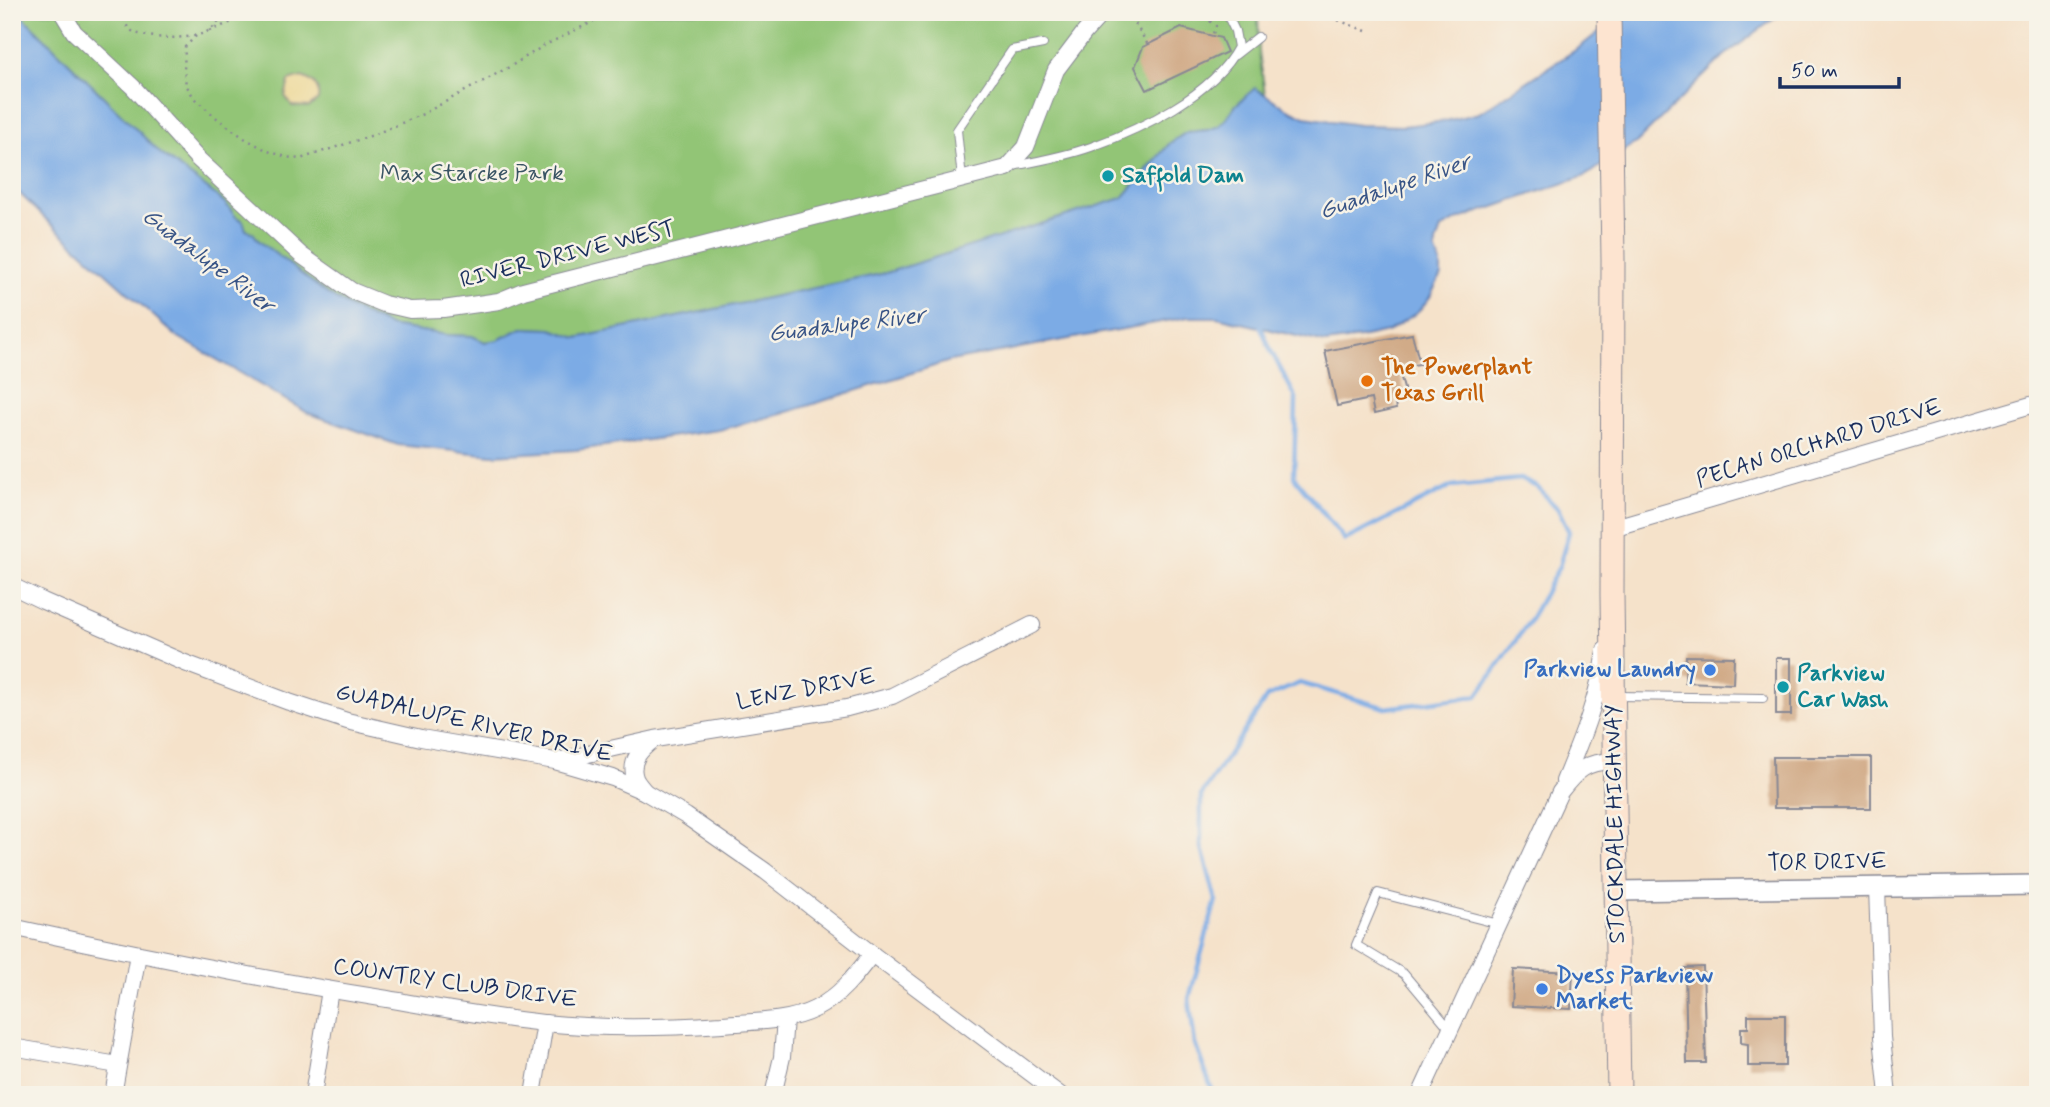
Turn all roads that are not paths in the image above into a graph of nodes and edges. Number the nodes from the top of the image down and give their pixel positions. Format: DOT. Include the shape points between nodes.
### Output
graph roads {
  1 [pos="62,12"];
  2 [pos="1226,12"];
  3 [pos="1609,12"];
  4 [pos="1103,14"];
  5 [pos="1235,31"];
  6 [pos="1042,44"];
  7 [pos="1233,57"];
  8 [pos="1007,168"];
  9 [pos="962,179"];
  10 [pos="2038,403"];
  11 [pos="1612,528"];
  12 [pos="12,586"];
  13 [pos="1612,595"];
  14 [pos="1032,625"];
  15 [pos="1614,696"];
  16 [pos="1763,698"];
  17 [pos="655,739"];
  18 [pos="555,761"];
  19 [pos="1615,762"];
  20 [pos="645,792"];
  21 [pos="1560,792"];
  22 [pos="2038,885"];
  23 [pos="1877,887"];
  24 [pos="1617,891"];
  25 [pos="1499,924"];
  26 [pos="12,927"];
  27 [pos="138,954"];
  28 [pos="872,954"];
  29 [pos="330,990"];
  30 [pos="785,1019"];
  31 [pos="545,1023"];
  32 [pos="1450,1029"];
  33 [pos="12,1047"];
  34 [pos="118,1065"];
  35 [pos="113,1095"];
  36 [pos="313,1095"];
  37 [pos="533,1095"];
  38 [pos="773,1095"];
  39 [pos="1060,1095"];
  40 [pos="1420,1095"];
  41 [pos="1619,1095"];
  42 [pos="1888,1095"];
  1 -- 9 [label="street, RIVER DRIVE WEST" via="74,32 133,87 198,159 301,255 352,290 410,310 499,301 537,287"];
  2 -- 5 [label="lane"];
  3 -- 11 [label="main road, STOCKDALE HIGHWAY"];
  4 -- 8 [label="street" via="1056,70 1026,147"];
  5 -- 7 [label="lane" via="1238,47"];
  5 -- 7 [label="lane" via="1258,37"];
  6 -- 9 [label="lane" via="1012,50 957,130"];
  7 -- 8 [label="lane" via="1196,93 1144,126 1090,148"];
  8 -- 9 [label="street, RIVER DRIVE WEST"];
  10 -- 11 [label="street, PECAN ORCHARD DRIVE"];
  11 -- 13 [label="main road, STOCKDALE HIGHWAY"];
  12 -- 18 [label="street, GUADALUPE RIVER DRIVE" via="185,663 347,721"];
  13 -- 15 [label="main road, STOCKDALE HIGHWAY"];
  13 -- 21 [label="street" via="1594,705"];
  14 -- 17 [label="street, LENZ DRIVE" via="892,696 847,708"];
  15 -- 16 [label="lane"];
  15 -- 19 [label="main road, STOCKDALE HIGHWAY"];
  17 -- 18 [label="street, LENZ DRIVE"];
  17 -- 20 [label="street" via="641,749 634,762 635,778"];
  18 -- 20 [label="street, GUADALUPE RIVER DRIVE"];
  19 -- 21 [label="street" via="1584,766"];
  19 -- 24 [label="main road, STOCKDALE HIGHWAY"];
  20 -- 28 [label="street, GUADALUPE RIVER DRIVE" via="765,871"];
  21 -- 25 [label="street"];
  22 -- 23 [label="street, TOR DRIVE"];
  23 -- 24 [label="street, TOR DRIVE"];
  23 -- 42 [label="street"];
  24 -- 41 [label="main road, STOCKDALE HIGHWAY"];
  25 -- 32 [label="street"];
  25 -- 32 [label="lane" via="1378,894 1356,945 1404,974"];
  26 -- 27 [label="street, COUNTRY CLUB DRIVE"];
  27 -- 29 [label="street, COUNTRY CLUB DRIVE"];
  27 -- 34 [label="street"];
  28 -- 30 [label="street, COUNTRY CLUB DRIVE" via="839,993 815,1009"];
  28 -- 39 [label="street, GUADALUPE RIVER DRIVE"];
  29 -- 31 [label="street, COUNTRY CLUB DRIVE"];
  29 -- 36 [label="street"];
  30 -- 31 [label="street, COUNTRY CLUB DRIVE" via="698,1026"];
  30 -- 38 [label="street"];
  31 -- 37 [label="street"];
  32 -- 40 [label="street"];
  33 -- 34 [label="street"];
  34 -- 35 [label="street"];
}
